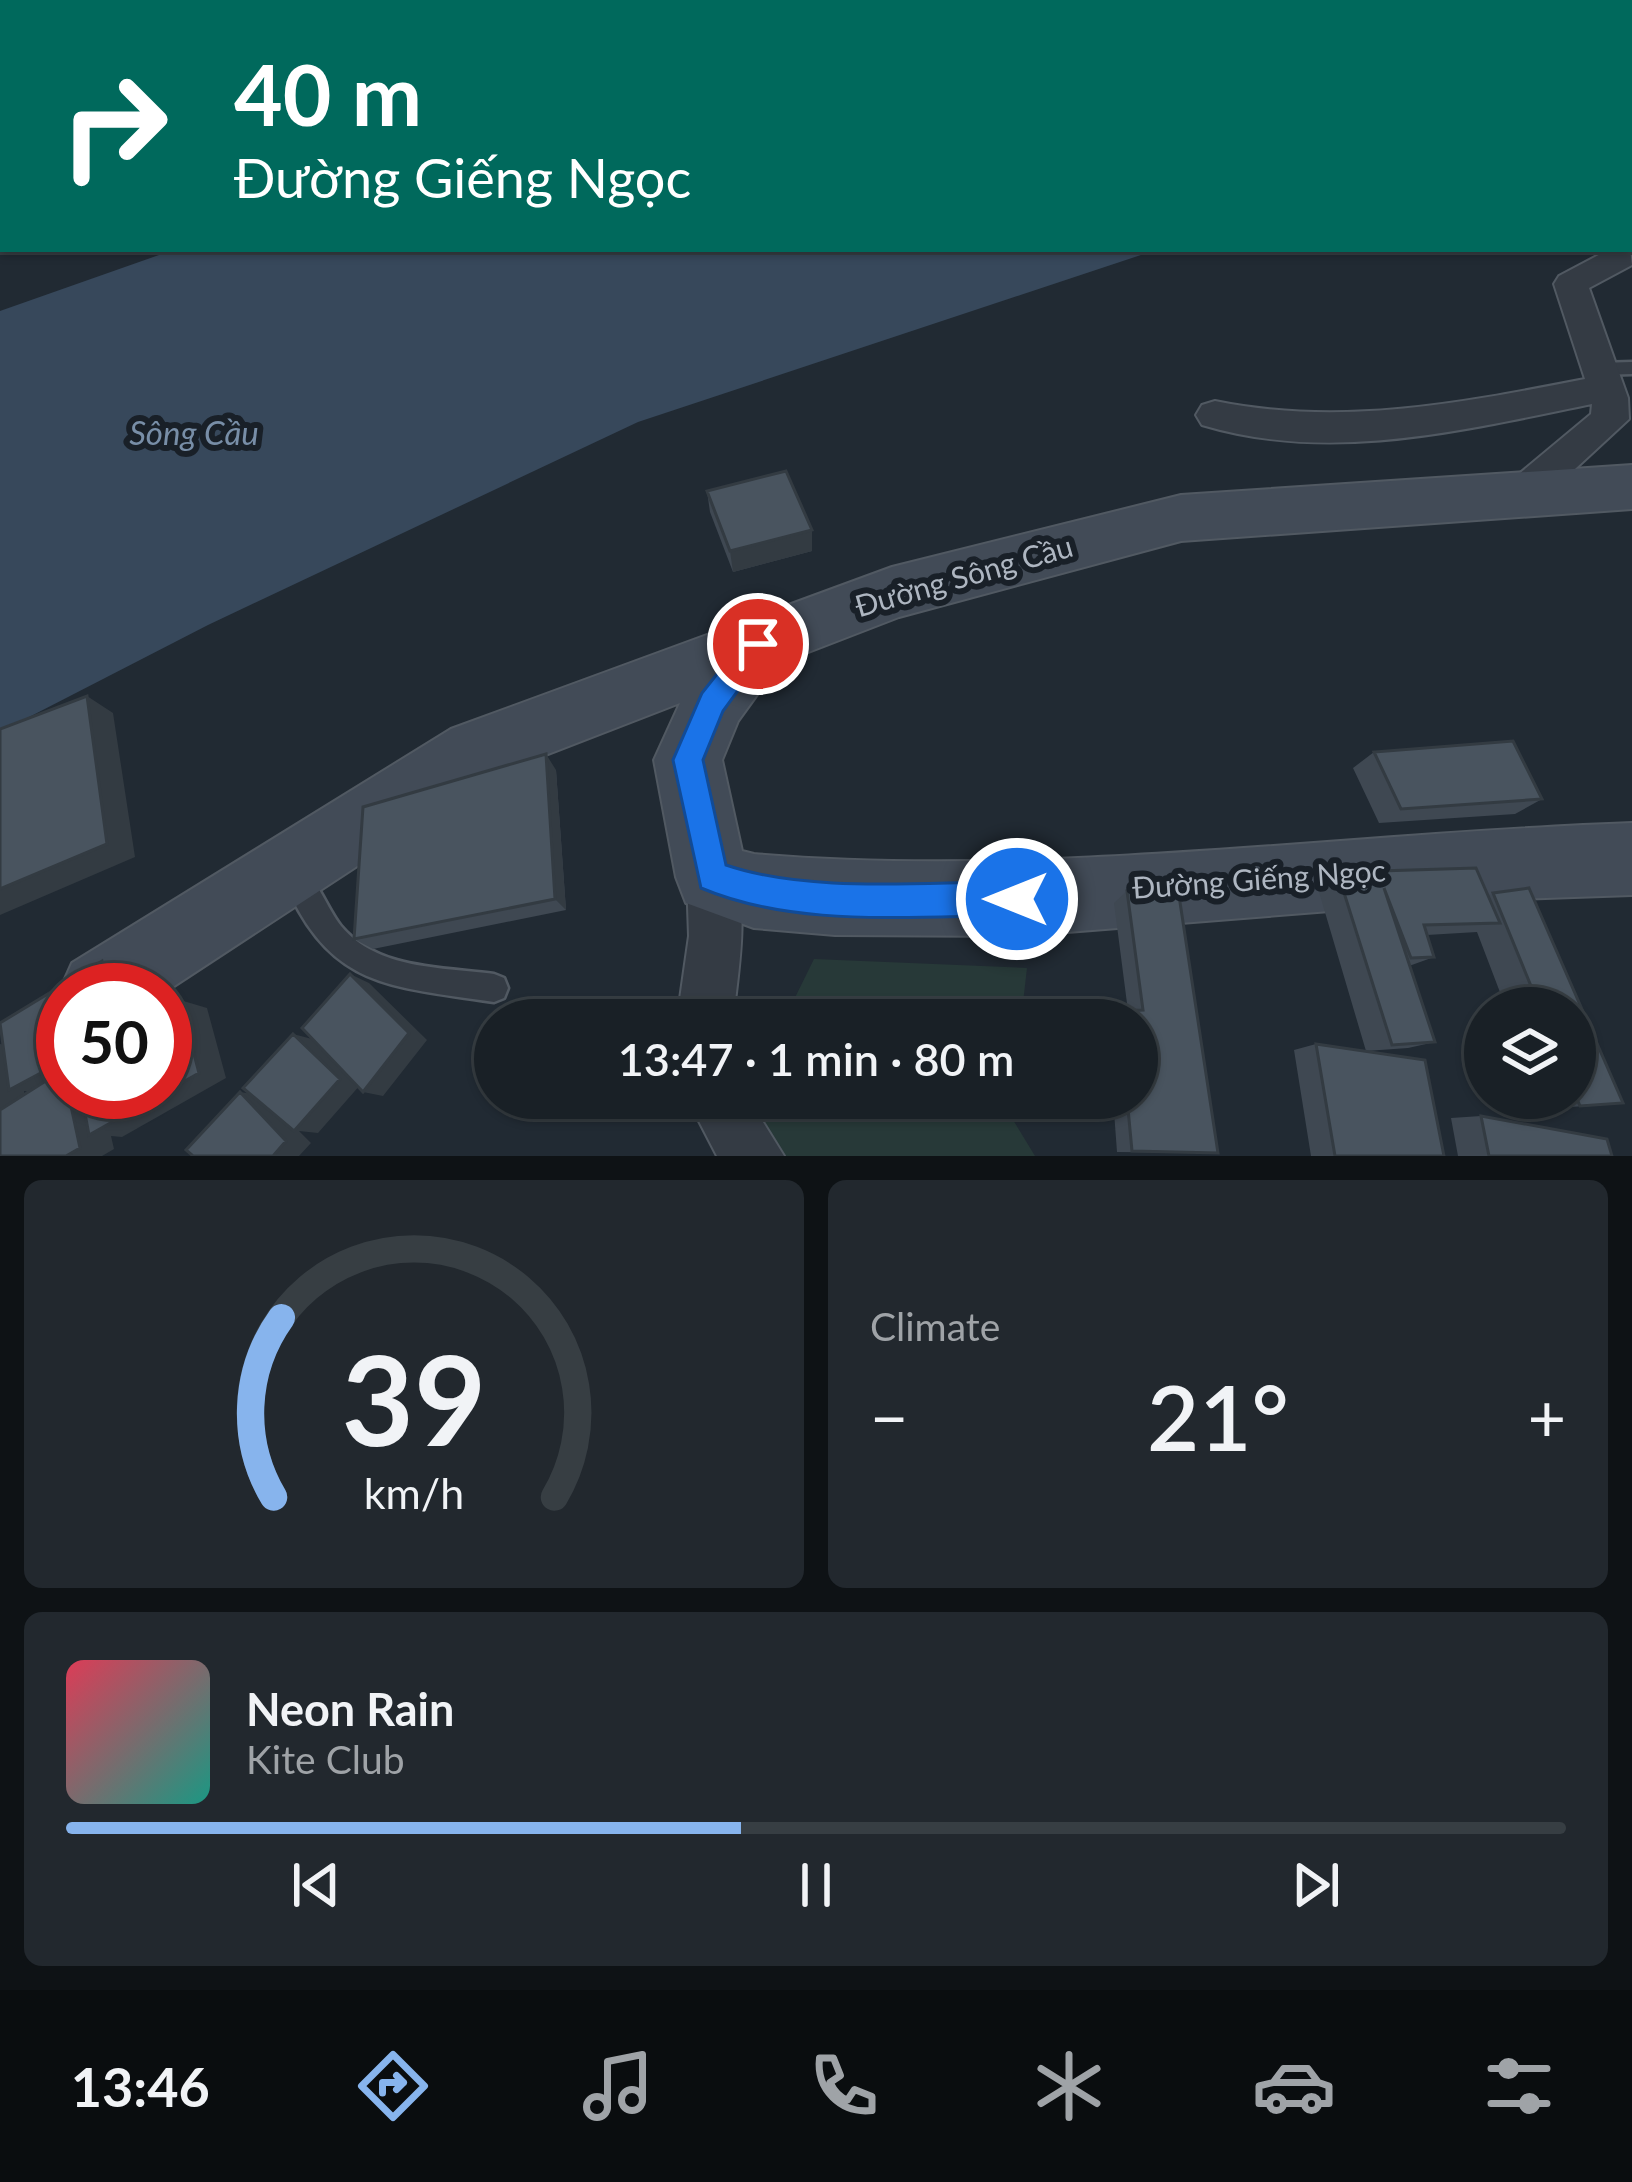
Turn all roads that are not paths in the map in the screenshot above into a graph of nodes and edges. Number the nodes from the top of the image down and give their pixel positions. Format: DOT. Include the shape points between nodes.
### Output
graph roads {
  1 [pos="1630,252"];
  2 [pos="1612,375"];
  3 [pos="1215,415"];
  4 [pos="1632,488"];
  5 [pos="1520,495"];
  6 [pos="758,644"];
  7 [pos="1632,859"];
  8 [pos="292,869"];
  9 [pos="712,877"];
  10 [pos="142,963"];
  11 [pos="494,988"];
  12 [pos="708,999"];
  13 [pos="728,1119"];
  14 [pos="754,1156"];
  1 -- 2 [label="street" via="1571,284"];
  2 -- 3 [label="street" via="1455,417 1343,430"];
  2 -- 5 [label="street" via="1610,418"];
  4 -- 5 [label="main road, Đường Sông Cầu"];
  5 -- 6 [label="main road, Đường Sông Cầu" via="1181,518 892,593"];
  6 -- 8 [label="main road, Đường Sông Cầu" via="475,751"];
  6 -- 9 [label="main road" via="712,703 688,760"];
  7 -- 9 [label="main road, Đường Giếng Ngọc" via="1522,873 1017,899 836,898 754,891"];
  8 -- 10 [label="main road, Đường Sông Cầu"];
  8 -- 11 [label="lane" via="339,948 382,974"];
  9 -- 12 [label="street"];
  13 -- 14 [label="street"];
}
